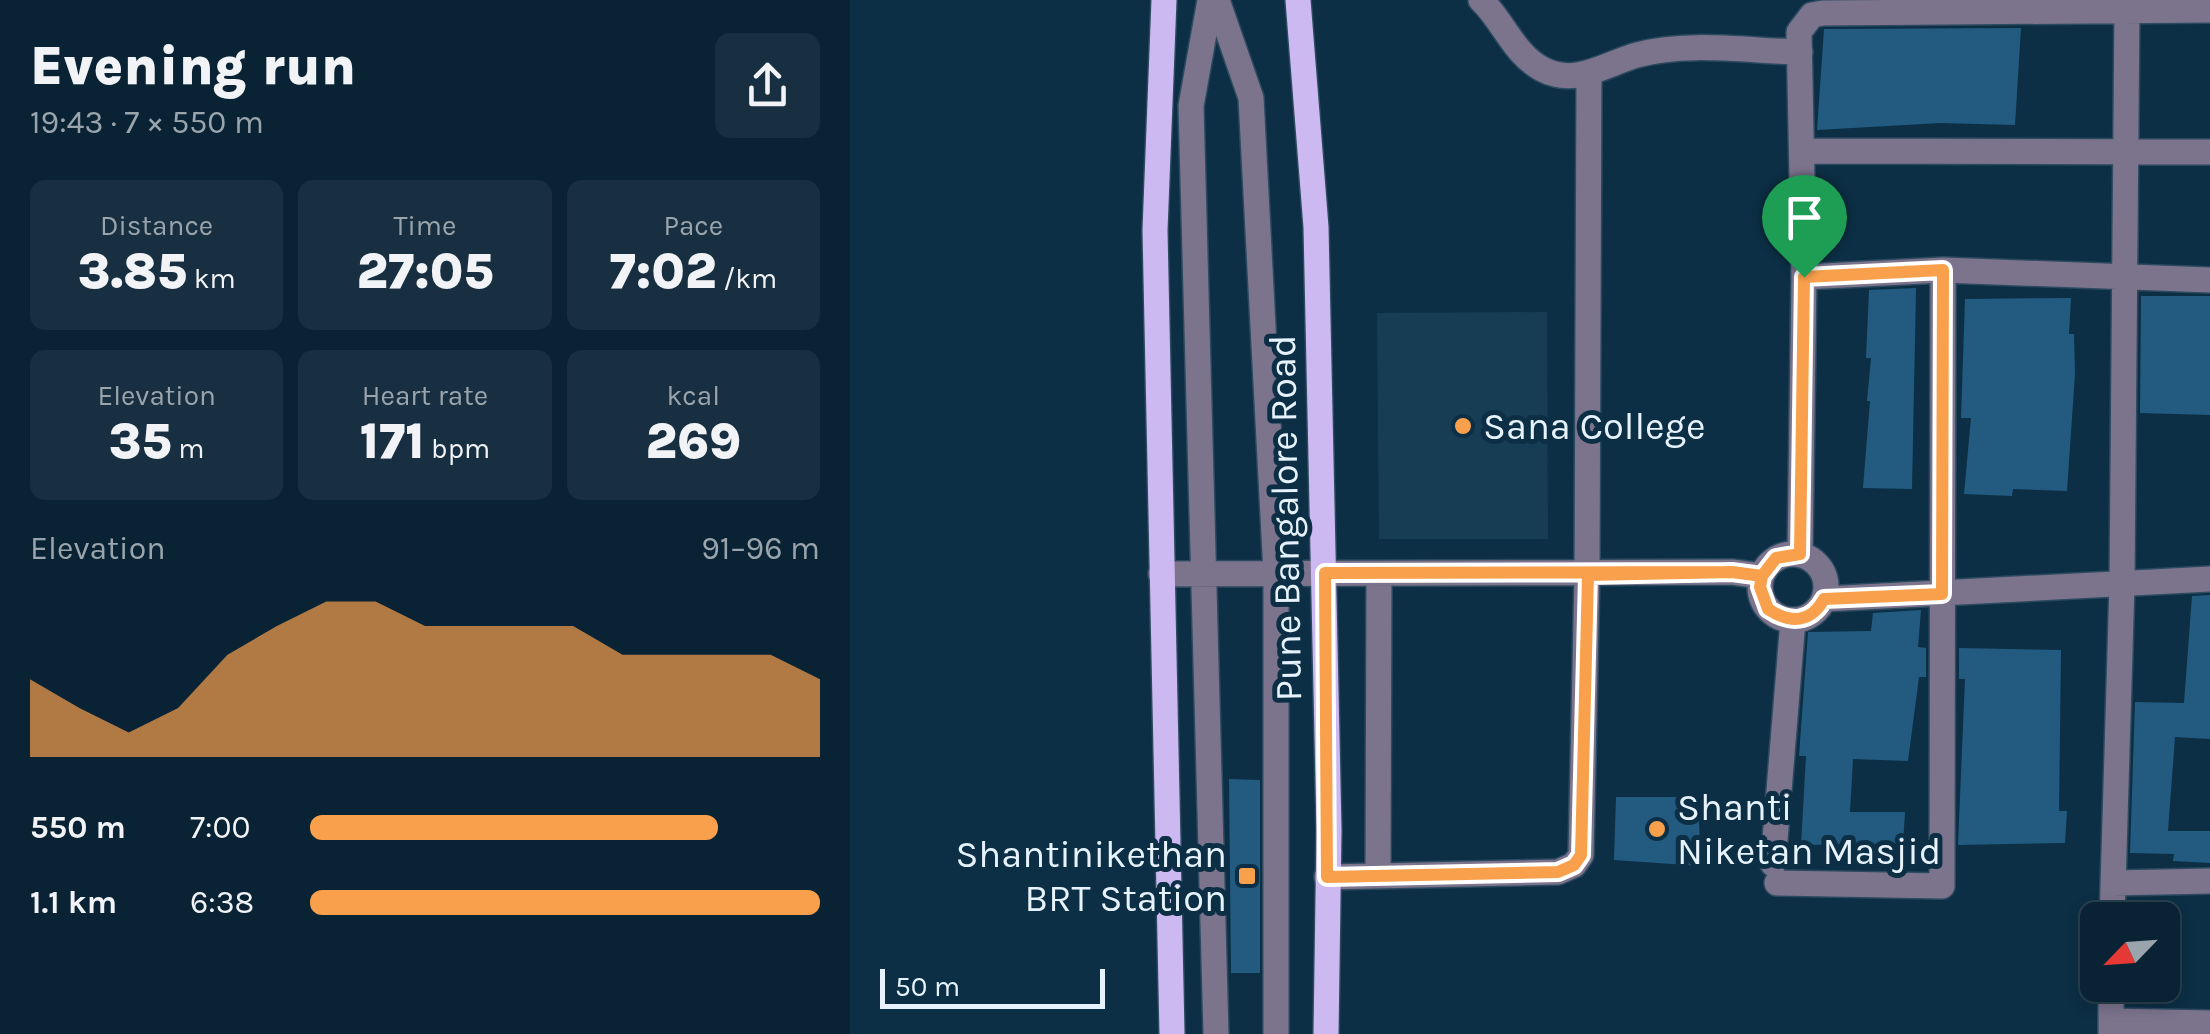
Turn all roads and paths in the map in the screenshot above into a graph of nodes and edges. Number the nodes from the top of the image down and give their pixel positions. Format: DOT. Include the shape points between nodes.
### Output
graph roads {
  1 [pos="1214,0"];
  2 [pos="1298,0"];
  3 [pos="1481,0"];
  4 [pos="1164,3"];
  5 [pos="2127,7"];
  6 [pos="2210,10"];
  7 [pos="1800,52"];
  8 [pos="1589,74"];
  9 [pos="1803,151"];
  10 [pos="2127,151"];
  11 [pos="2210,152"];
  12 [pos="1943,270"];
  13 [pos="2126,276"];
  14 [pos="1804,277"];
  15 [pos="2210,280"];
  16 [pos="1800,554"];
  17 [pos="1276,573"];
  18 [pos="1325,573"];
  19 [pos="1161,574"];
  20 [pos="1207,574"];
  21 [pos="1379,575"];
  22 [pos="1588,575"];
  23 [pos="1762,576"];
  24 [pos="2210,579"];
  25 [pos="2122,584"];
  26 [pos="1942,594"];
  27 [pos="1824,599"];
  28 [pos="1793,620"];
  29 [pos="1378,873"];
  30 [pos="1327,877"];
  31 [pos="2210,881"];
  32 [pos="2113,883"];
  33 [pos="2112,902"];
  34 [pos="2111,1002"];
  35 [pos="2210,1023"];
  36 [pos="2111,1028"];
  37 [pos="1172,1034"];
  38 [pos="1216,1034"];
  39 [pos="1276,1034"];
  40 [pos="1326,1034"];
  1 -- 17 [label="street" via="1251,98"];
  1 -- 20 [label="street" via="1191,106"];
  2 -- 18 [label="main road, Pune Bangalore Road" via="1316,226"];
  3 -- 8 [label="street" via="1521,55 1545,70"];
  4 -- 19 [label="main road" via="1155,230"];
  5 -- 6 [label="street"];
  5 -- 7 [label="street" via="1823,12 1804,22"];
  5 -- 10 [label="street"];
  7 -- 8 [label="street" via="1664,50"];
  7 -- 9 [label="street"];
  8 -- 22 [label="street"];
  9 -- 10 [label="street"];
  9 -- 14 [label="street"];
  10 -- 11 [label="street"];
  10 -- 13 [label="street"];
  12 -- 13 [label="street"];
  12 -- 14 [label="street"];
  12 -- 26 [label="street"];
  13 -- 15 [label="street"];
  13 -- 25 [label="street"];
  14 -- 16 [label="street"];
  16 -- 23 [label="street" via="1776,558"];
  16 -- 27 [label="street" via="1823,571"];
  17 -- 18 [label="street"];
  17 -- 20 [label="street"];
  17 -- 39 [label="street"];
  18 -- 21 [label="street"];
  18 -- 30 [label="main road, Pune Bangalore Road"];
  19 -- 20 [label="street"];
  19 -- 37 [label="main road"];
  20 -- 38 [label="street"];
  21 -- 22 [label="street"];
  21 -- 29 [label="street"];
  22 -- 23 [label="street"];
  22 -- 29 [label="street" via="1581,855 1574,865 1558,872"];
  23 -- 28 [label="street" via="1768,609"];
  24 -- 25 [label="street"];
  25 -- 26 [label="street"];
  25 -- 32 [label="street"];
  26 -- 27 [label="street"];
  26 -- 28 [label="street" via="1942,886 1775,873"];
  27 -- 28 [label="street" via="1810,616"];
  29 -- 30 [label="street"];
  30 -- 40 [label="main road, Pune Bangalore Road"];
  31 -- 32 [label="street"];
  32 -- 33 [label="street"];
  34 -- 36 [label="street"];
  35 -- 36 [label="street"];
}
